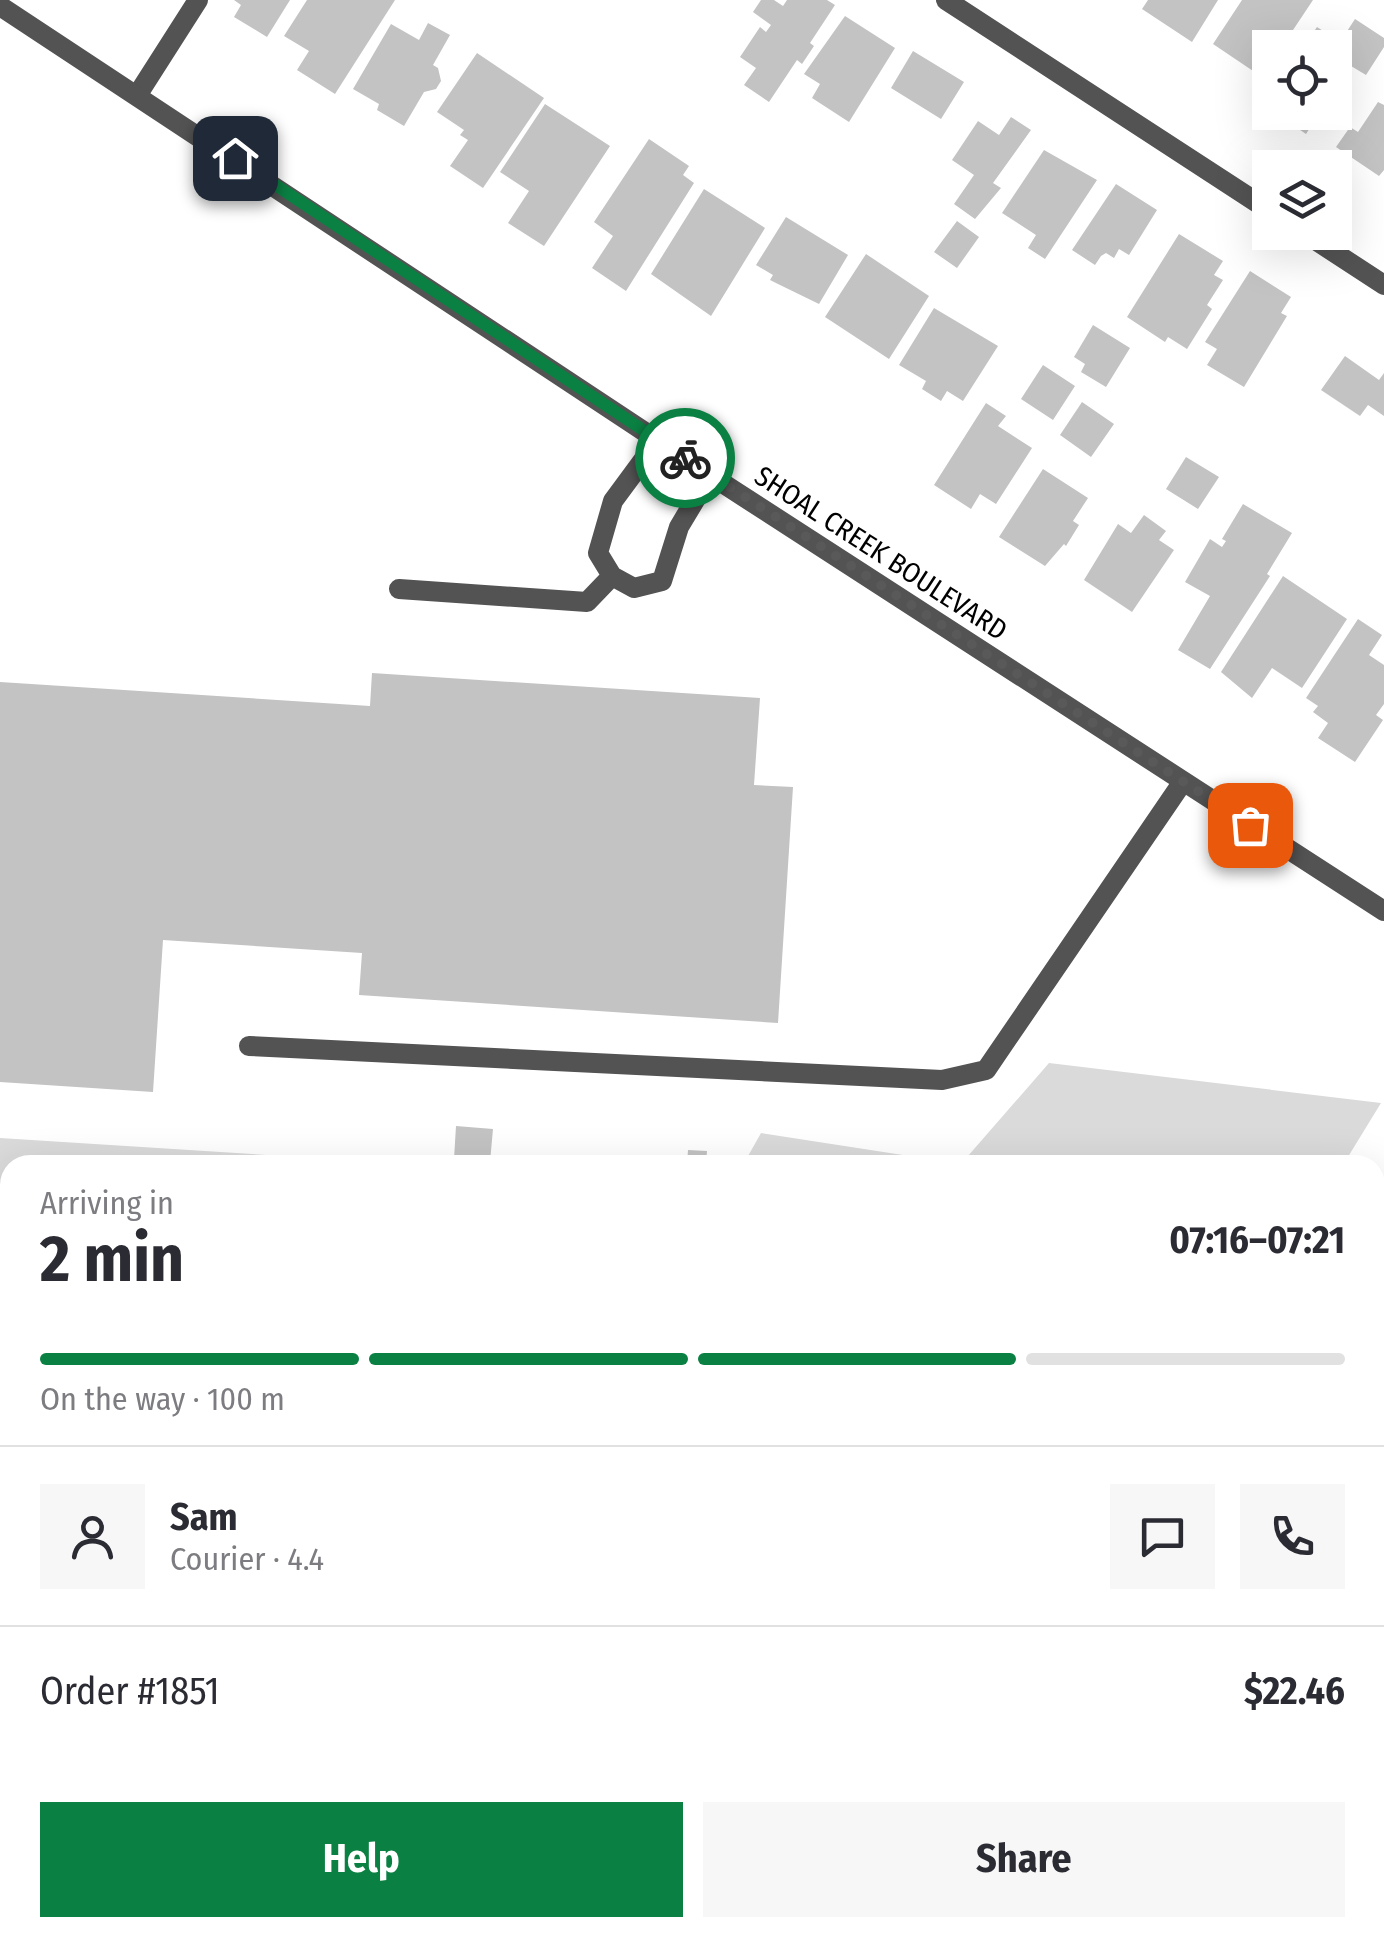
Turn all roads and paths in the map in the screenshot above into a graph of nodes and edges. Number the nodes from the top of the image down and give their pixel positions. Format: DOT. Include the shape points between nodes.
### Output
graph roads {
  1 [pos="198,0"];
  2 [pos="946,0"];
  3 [pos="0,6"];
  4 [pos="138,94"];
  5 [pos="1252,199"];
  6 [pos="1331,250"];
  7 [pos="1383,283"];
  8 [pos="658,440"];
  9 [pos="710,475"];
  10 [pos="612,576"];
  11 [pos="398,589"];
  12 [pos="1182,782"];
  13 [pos="1384,911"];
  14 [pos="249,1046"];
  1 -- 4 [label="street"];
  2 -- 5 [label="street"];
  3 -- 4 [label="street, SHOAL CREEK BOULEVARD"];
  4 -- 8 [label="street, SHOAL CREEK BOULEVARD"];
  6 -- 7 [label="street"];
  8 -- 9 [label="street, SHOAL CREEK BOULEVARD"];
  8 -- 10 [label="street" via="611,507 598,552"];
  9 -- 10 [label="street" via="679,527 662,581 634,588"];
  9 -- 12 [label="street, SHOAL CREEK BOULEVARD"];
  10 -- 11 [label="street" via="587,602"];
  12 -- 13 [label="street, SHOAL CREEK BOULEVARD"];
  12 -- 14 [label="street" via="986,1070 942,1080"];
}
